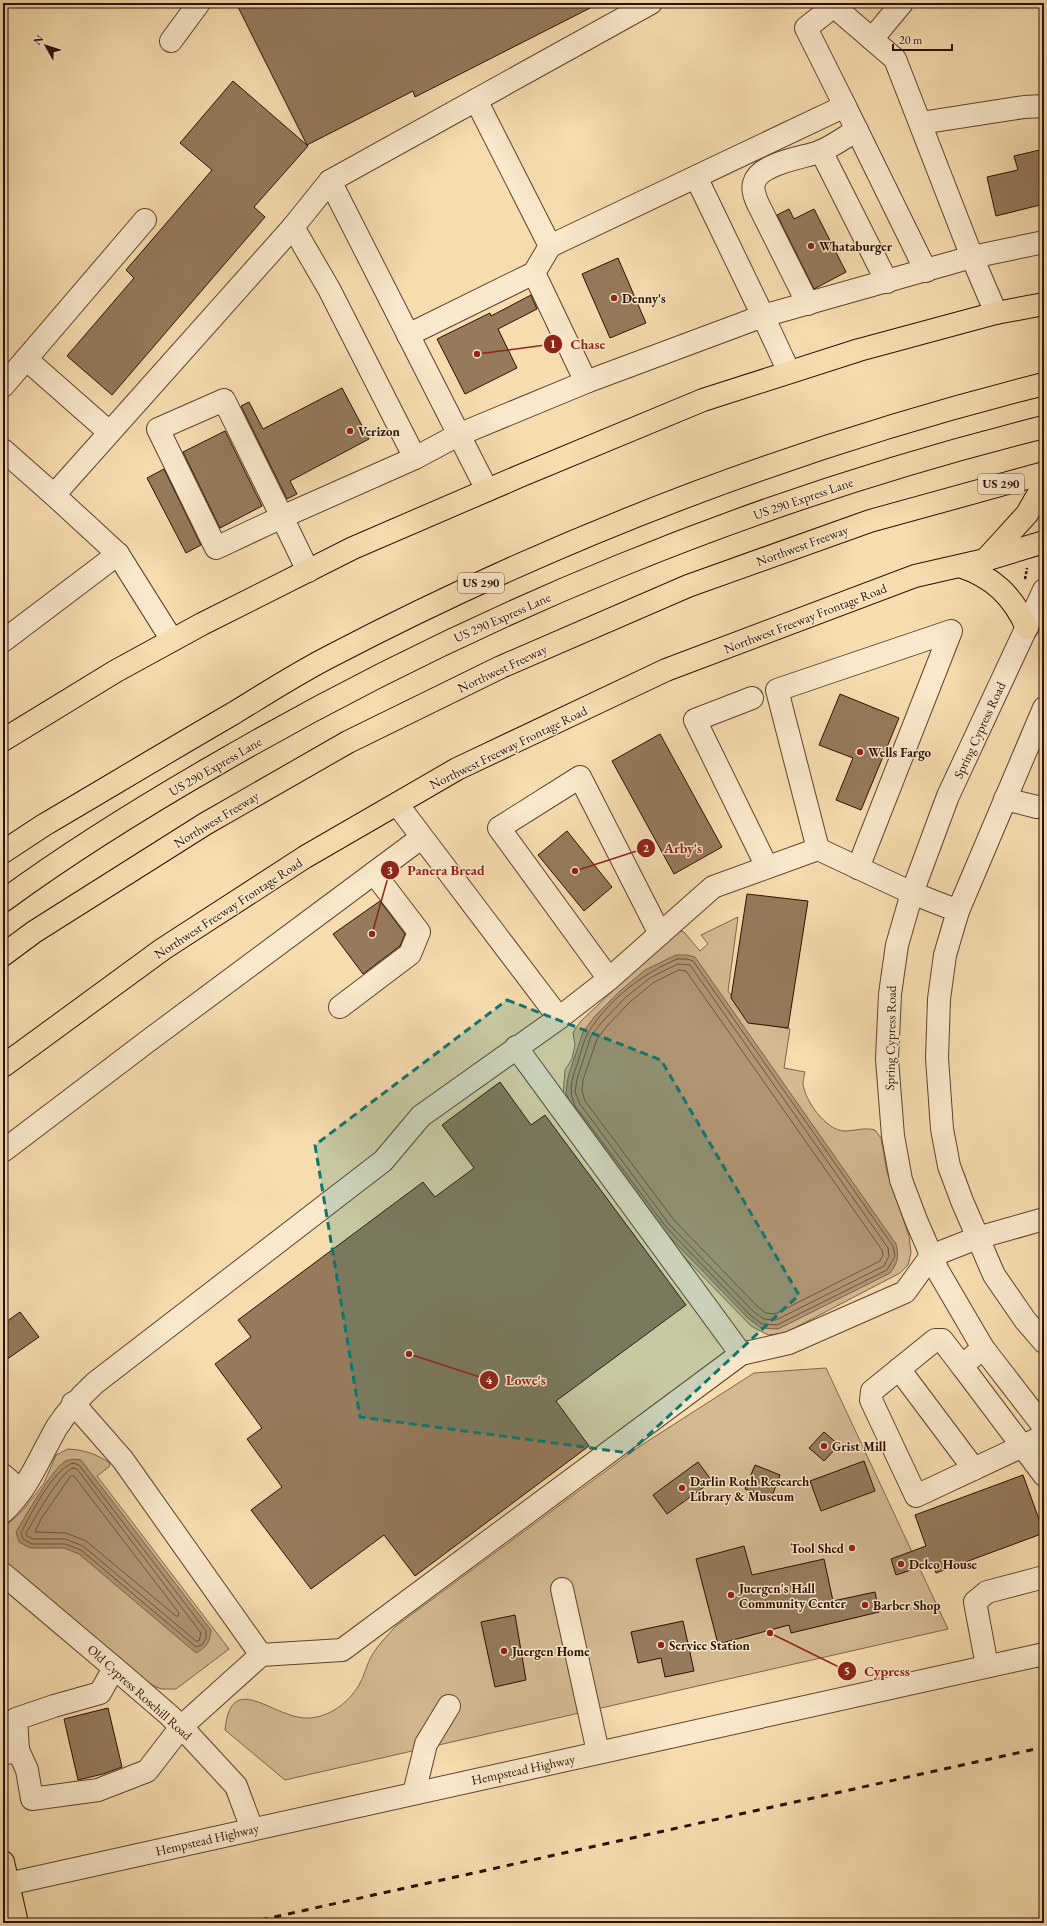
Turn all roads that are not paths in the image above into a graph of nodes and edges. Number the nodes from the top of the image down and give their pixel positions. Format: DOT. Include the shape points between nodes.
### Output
graph roads {
  1 [pos="199,3"];
  2 [pos="651,3"];
  3 [pos="902,3"];
  4 [pos="832,5"];
  5 [pos="872,39"];
  6 [pos="171,41"];
  7 [pos="476,100"];
  8 [pos="845,106"];
  9 [pos="1044,106"];
  10 [pos="921,123"];
  11 [pos="857,130"];
  12 [pos="820,151"];
  13 [pos="696,176"];
  14 [pos="330,181"];
  15 [pos="145,220"];
  16 [pos="293,226"];
  17 [pos="1044,242"];
  18 [pos="550,246"];
  19 [pos="972,257"];
  20 [pos="926,271"];
  21 [pos="534,273"];
  22 [pos="887,282"];
  23 [pos="808,304"];
  24 [pos="1041,308"];
  25 [pos="996,313"];
  26 [pos="763,316"];
  27 [pos="408,335"];
  28 [pos="26,359"];
  29 [pos="789,372"];
  30 [pos="586,382"];
  31 [pos="1044,384"];
  32 [pos="3,386"];
  33 [pos="128,411"];
  34 [pos="1044,427"];
  35 [pos="158,429"];
  36 [pos="109,432"];
  37 [pos="458,435"];
  38 [pos="3,450"];
  39 [pos="415,458"];
  40 [pos="1044,473"];
  41 [pos="1044,484"];
  42 [pos="487,490"];
  43 [pos="54,494"];
  44 [pos="282,518"];
  45 [pos="1044,542"];
  46 [pos="118,554"];
  47 [pos="985,560"];
  48 [pos="960,566"];
  49 [pos="308,571"];
  50 [pos="1044,590"];
  51 [pos="1027,628"];
  52 [pos="172,640"];
  53 [pos="3,641"];
  54 [pos="752,698"];
  55 [pos="1044,708"];
  56 [pos="3,740"];
  57 [pos="1005,799"];
  58 [pos="397,804"];
  59 [pos="1044,806"];
  60 [pos="421,838"];
  61 [pos="818,849"];
  62 [pos="3,852"];
  63 [pos="767,868"];
  64 [pos="858,868"];
  65 [pos="374,873"];
  66 [pos="912,893"];
  67 [pos="3,900"];
  68 [pos="958,910"];
  69 [pos="660,934"];
  70 [pos="3,956"];
  71 [pos="609,979"];
  72 [pos="340,1007"];
  73 [pos="559,1018"];
  74 [pos="516,1047"];
  75 [pos="3,1066"];
  76 [pos="3,1151"];
  77 [pos="1044,1219"];
  78 [pos="977,1238"];
  79 [pos="931,1256"];
  80 [pos="1044,1342"];
  81 [pos="983,1348"];
  82 [pos="741,1354"];
  83 [pos="962,1366"];
  84 [pos="899,1369"];
  85 [pos="73,1403"];
  86 [pos="1044,1427"];
  87 [pos="1044,1436"];
  88 [pos="1023,1446"];
  89 [pos="974,1468"];
  90 [pos="3,1475"];
  91 [pos="1044,1475"];
  92 [pos="21,1491"];
  93 [pos="3,1512"];
  94 [pos="3,1574"];
  95 [pos="1044,1577"];
  96 [pos="562,1589"];
  97 [pos="1044,1654"];
  98 [pos="261,1655"];
  99 [pos="987,1666"];
  100 [pos="114,1668"];
  101 [pos="448,1706"];
  102 [pos="181,1727"];
  103 [pos="11,1752"];
  104 [pos="598,1752"];
  105 [pos="414,1793"];
  106 [pos="252,1829"];
  107 [pos="3,1862"];
  108 [pos="6,1884"];
  109 [pos="18,1923"];
  1 -- 6 [label="street"];
  2 -- 7 [label="street"];
  3 -- 5 [label="street"];
  4 -- 5 [label="street"];
  4 -- 8 [label="street" via="806,28"];
  5 -- 10 [label="street" via="895,59"];
  7 -- 14 [label="street"];
  7 -- 18 [label="street"];
  8 -- 11 [label="street"];
  8 -- 13 [label="street"];
  9 -- 10 [label="street"];
  10 -- 19 [label="street"];
  11 -- 12 [label="street"];
  11 -- 20 [label="street"];
  12 -- 22 [label="street"];
  12 -- 23 [label="street" via="762,171 754,183 758,204"];
  13 -- 18 [label="street"];
  13 -- 26 [label="street"];
  14 -- 16 [label="street"];
  14 -- 27 [label="street"];
  15 -- 28 [label="street"];
  16 -- 33 [label="street"];
  16 -- 39 [label="street" via="329,289"];
  17 -- 19 [label="street"];
  18 -- 21 [label="street"];
  19 -- 20 [label="street"];
  19 -- 25 [label="street"];
  20 -- 22 [label="street"];
  21 -- 27 [label="street"];
  21 -- 30 [label="street"];
  22 -- 23 [label="street"];
  23 -- 26 [label="street"];
  24 -- 25 [label="main road"];
  25 -- 29 [label="main road"];
  26 -- 29 [label="street"];
  26 -- 30 [label="street"];
  27 -- 37 [label="street"];
  28 -- 32 [label="street"];
  28 -- 36 [label="street"];
  29 -- 42 [label="main road" via="703,400"];
  30 -- 37 [label="street"];
  31 -- 62 [label="main road, US 290" via="889,428 757,471 620,523 489,579 325,659 44,825"];
  33 -- 35 [label="street"];
  33 -- 36 [label="street"];
  34 -- 67 [label="main road, US 290 Express Lane" via="844,483 699,535 549,596 431,650 264,737 162,796"];
  35 -- 44 [label="street" via="224,400"];
  35 -- 44 [label="street" via="216,548"];
  36 -- 43 [label="street"];
  37 -- 39 [label="street"];
  37 -- 42 [label="street"];
  38 -- 43 [label="street"];
  39 -- 44 [label="street"];
  40 -- 70 [label="main road, Northwest Freeway / US 290" via="870,521 688,586 501,666 348,742 205,824 34,932"];
  41 -- 47 [label="main road" via="1027,514"];
  42 -- 49 [label="main road" via="353,548"];
  43 -- 46 [label="street"];
  44 -- 49 [label="street"];
  45 -- 47 [label="main road, Northwest Freeway Frontage Road"];
  46 -- 52 [label="street"];
  46 -- 53 [label="street"];
  47 -- 48 [label="main road, Northwest Freeway Frontage Road"];
  48 -- 51 [label="main road" via="985,576 996,584 1014,604"];
  48 -- 58 [label="main road, Northwest Freeway Frontage Road" via="916,576 666,670 457,769"];
  49 -- 52 [label="main road"];
  50 -- 51 [label="street, Spring Cypress Road"];
  51 -- 66 [label="street, Spring Cypress Road" via="948,796"];
  52 -- 56 [label="main road"];
  54 -- 63 [label="street" via="695,720"];
  55 -- 57 [label="street"];
  57 -- 59 [label="street" via="1038,807"];
  57 -- 68 [label="street"];
  58 -- 60 [label="street"];
  58 -- 75 [label="main road, Northwest Freeway Frontage Road" via="305,857 163,949"];
  60 -- 65 [label="street"];
  60 -- 73 [label="street"];
  61 -- 63 [label="street"];
  61 -- 64 [label="street"];
  61 -- 64 [label="street" via="777,690 950,631"];
  63 -- 69 [label="street" via="713,887"];
  64 -- 66 [label="street"];
  65 -- 72 [label="street" via="419,932 410,954"];
  65 -- 76 [label="street"];
  66 -- 68 [label="street"];
  66 -- 79 [label="street, Spring Cypress Road" via="897,945 890,994 887,1059 892,1136 901,1180"];
  68 -- 78 [label="street" via="945,955 939,999 938,1097 949,1166"];
  69 -- 71 [label="street"];
  69 -- 71 [label="street" via="580,778 499,828"];
  71 -- 73 [label="street"];
  73 -- 74 [label="street"];
  74 -- 82 [label="street"];
  74 -- 85 [label="street" via="421,1116 383,1161 95,1383"];
  77 -- 78 [label="street"];
  78 -- 79 [label="street"];
  78 -- 80 [label="street" via="994,1275 1024,1320"];
  79 -- 81 [label="street, Spring Cypress Road"];
  79 -- 82 [label="street" via="905,1292 789,1343"];
  81 -- 83 [label="street"];
  81 -- 86 [label="street, Spring Cypress Road"];
  82 -- 98 [label="street" via="342,1650"];
  83 -- 84 [label="street" via="942,1340 935,1340"];
  83 -- 88 [label="street"];
  84 -- 89 [label="street"];
  84 -- 89 [label="street" via="872,1391 871,1400 916,1496"];
  85 -- 92 [label="street"];
  85 -- 98 [label="street" via="123,1460"];
  87 -- 88 [label="street"];
  88 -- 89 [label="street"];
  88 -- 91 [label="street"];
  90 -- 92 [label="street"];
  92 -- 93 [label="street"];
  94 -- 100 [label="street, Old Cypress Rosehill Road"];
  95 -- 99 [label="street" via="987,1592 975,1602"];
  96 -- 104 [label="street"];
  97 -- 99 [label="street, Hempstead Highway"];
  98 -- 102 [label="street"];
  99 -- 104 [label="street, Hempstead Highway"];
  100 -- 102 [label="street, Old Cypress Rosehill Road"];
  100 -- 103 [label="street" via="100,1693 16,1719"];
  101 -- 105 [label="street" via="426,1744"];
  102 -- 103 [label="street" via="147,1771 98,1790 32,1799 27,1770"];
  102 -- 106 [label="street, Old Cypress Rosehill Road" via="236,1786"];
  104 -- 105 [label="street, Hempstead Highway"];
  105 -- 106 [label="street, Hempstead Highway"];
  106 -- 108 [label="street, Hempstead Highway"];
  107 -- 108 [label="main road"];
  108 -- 109 [label="main road"];
}
